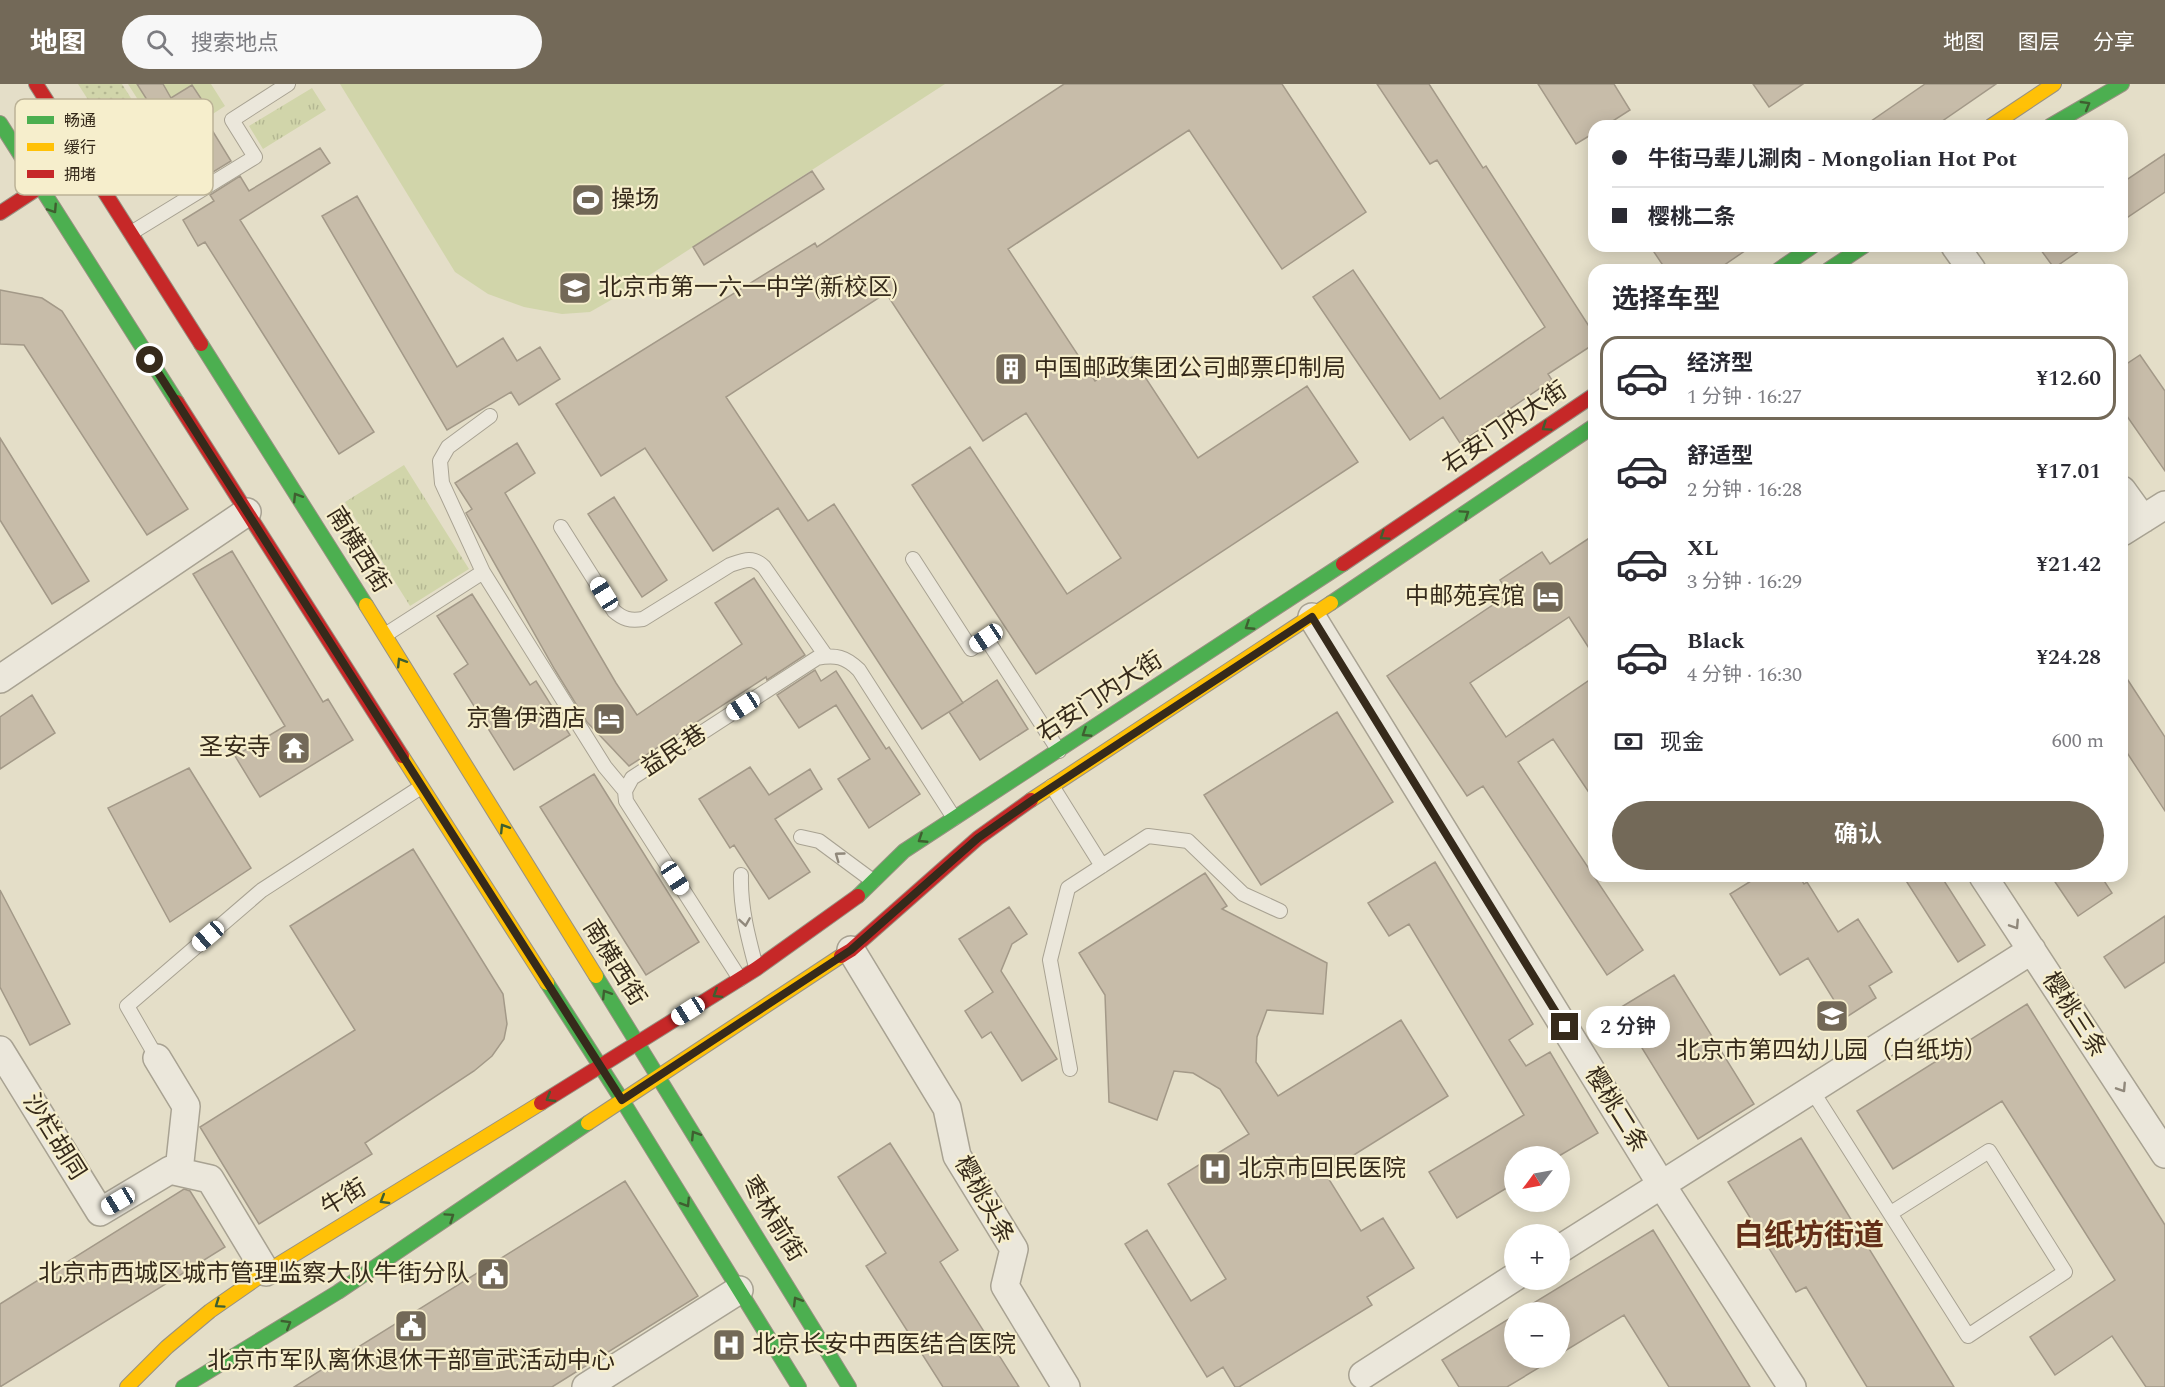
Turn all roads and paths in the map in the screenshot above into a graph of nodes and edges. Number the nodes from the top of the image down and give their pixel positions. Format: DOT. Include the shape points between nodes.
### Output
graph roads {
  1 [pos="36,84"];
  2 [pos="288,84"];
  3 [pos="2054,84"];
  4 [pos="2122,84"];
  5 [pos="46,99"];
  6 [pos="2000,120"];
  7 [pos="2060,120"];
  8 [pos="0,123"];
  9 [pos="15,147"];
  10 [pos="213,183"];
  11 [pos="28,195"];
  12 [pos="45,195"];
  13 [pos="107,195"];
  14 [pos="193,195"];
  15 [pos="0,213"];
  16 [pos="131,233"];
  17 [pos="1804,252"];
  18 [pos="1855,252"];
  19 [pos="1787,264"];
  20 [pos="1837,264"];
  21 [pos="1588,399"];
  22 [pos="490,416"];
  23 [pos="1588,430"];
  24 [pos="2128,498"];
  25 [pos="247,512"];
  26 [pos="2143,519"];
  27 [pos="561,527"];
  28 [pos="913,559"];
  29 [pos="483,572"];
  30 [pos="1305,606"];
  31 [pos="385,635"];
  32 [pos="826,656"];
  33 [pos="0,679"];
  34 [pos="1059,751"];
  35 [pos="1052,786"];
  36 [pos="421,787"];
  37 [pos="626,791"];
  38 [pos="954,819"];
  39 [pos="801,837"];
  40 [pos="1102,866"];
  41 [pos="741,875"];
  42 [pos="873,881"];
  43 [pos="1987,882"];
  44 [pos="1280,911"];
  45 [pos="851,950"];
  46 [pos="2032,950"];
  47 [pos="756,969"];
  48 [pos="740,979"];
  49 [pos="637,1043"];
  50 [pos="0,1050"];
  51 [pos="157,1058"];
  52 [pos="600,1068"];
  53 [pos="1070,1069"];
  54 [pos="658,1076"];
  55 [pos="1811,1089"];
  56 [pos="622,1100"];
  57 [pos="2165,1154"];
  58 [pos="178,1171"];
  59 [pos="1661,1184"];
  60 [pos="1891,1213"];
  61 [pos="1570,1243"];
  62 [pos="266,1272"];
  63 [pos="1504,1284"];
  64 [pos="739,1290"];
  65 [pos="1363,1375"];
  66 [pos="185,1386"];
  67 [pos="127,1387"];
  68 [pos="586,1387"];
  69 [pos="799,1387"];
  70 [pos="849,1387"];
  71 [pos="1066,1387"];
  72 [pos="1792,1387"];
  1 -- 5 [label="main road, 南横西街"];
  2 -- 10 [label="lane" via="232,120 255,157"];
  3 -- 6 [label="main road"];
  7 -- 4 [label="main road, one-way"];
  8 -- 9 [label="main road"];
  11 -- 15 [label="main road"];
  12 -- 25 [label="main road, one-way"];
  13 -- 16 [label="main road, 南横西街"];
  14 -- 16 [label="lane"];
  31 -- 16 [label="main road, 南横西街, one-way"];
  17 -- 19 [label="main road"];
  18 -- 20 [label="main road"];
  21 -- 30 [label="main road, 右安门内大街, one-way"];
  22 -- 29 [label="lane" via="448,447 440,461 442,483"];
  30 -- 23 [label="main road, 右安门内大街, one-way"];
  24 -- 26 [label="street"];
  25 -- 33 [label="street"];
  25 -- 36 [label="main road"];
  27 -- 32 [label="lane" via="614,611 634,621 730,565 746,559 757,561"];
  28 -- 34 [label="lane" via="971,649 986,638"];
  29 -- 31 [label="lane"];
  29 -- 37 [label="lane" via="605,767"];
  30 -- 34 [label="main road, 右安门内大街, one-way"];
  30 -- 35 [label="main road, 右安门内大街"];
  30 -- 59 [label="street, 樱桃二条"];
  49 -- 31 [label="main road, 南横西街, one-way"];
  32 -- 37 [label="lane, 益民巷" via="632,778"];
  32 -- 38 [label="lane" via="850,661 859,670"];
  34 -- 38 [label="main road, 右安门内大街"];
  35 -- 40 [label="lane"];
  35 -- 45 [label="main road, 右安门内大街" via="978,838"];
  36 -- 51 [label="lane" via="262,890 127,1006"];
  36 -- 52 [label="main road"];
  37 -- 48 [label="lane, 益民巷" via="626,801"];
  38 -- 42 [label="main road, 右安门内大街, one-way" via="904,851"];
  42 -- 39 [label="lane, one-way" via="819,841"];
  40 -- 44 [label="lane" via="1149,836 1188,841 1243,894"];
  40 -- 53 [label="lane" via="1068,888 1050,960"];
  41 -- 47 [label="lane, one-way" via="746,928"];
  42 -- 47 [label="main road, 右安门内大街" via="861,894"];
  43 -- 46 [label="street, 樱桃三条, one-way"];
  45 -- 54 [label="main road, 右安门内大街"];
  45 -- 71 [label="street, 樱桃头条" via="947,1108 957,1156 1014,1249 1005,1286"];
  46 -- 55 [label="street"];
  46 -- 57 [label="street, 樱桃三条, one-way"];
  47 -- 48 [label="main road, 右安门内大街"];
  48 -- 49 [label="main road, 右安门内大街, one-way"];
  49 -- 52 [label="main road, 牛街"];
  49 -- 54 [label="main road, 南横西街"];
  50 -- 58 [label="street, 沙栏胡同" via="100,1212 170,1170"];
  51 -- 58 [label="street" via="186,1106"];
  52 -- 56 [label="main road"];
  52 -- 62 [label="main road, 牛街, one-way"];
  54 -- 56 [label="main road, 右安门内大街"];
  70 -- 54 [label="main road, 枣林前街, one-way"];
  55 -- 59 [label="street"];
  55 -- 60 [label="lane"];
  56 -- 64 [label="main road, one-way"];
  66 -- 56 [label="main road, one-way" via="338,1292"];
  58 -- 62 [label="street" via="210,1179"];
  59 -- 61 [label="street"];
  59 -- 72 [label="street, 樱桃二条"];
  60 -- 60 [label="lane" via="1968,1336 2065,1272 1989,1151"];
  62 -- 67 [label="main road, 牛街, one-way" via="210,1311"];
  63 -- 65 [label="street"];
  64 -- 68 [label="street"];
  64 -- 69 [label="main road"];
}
